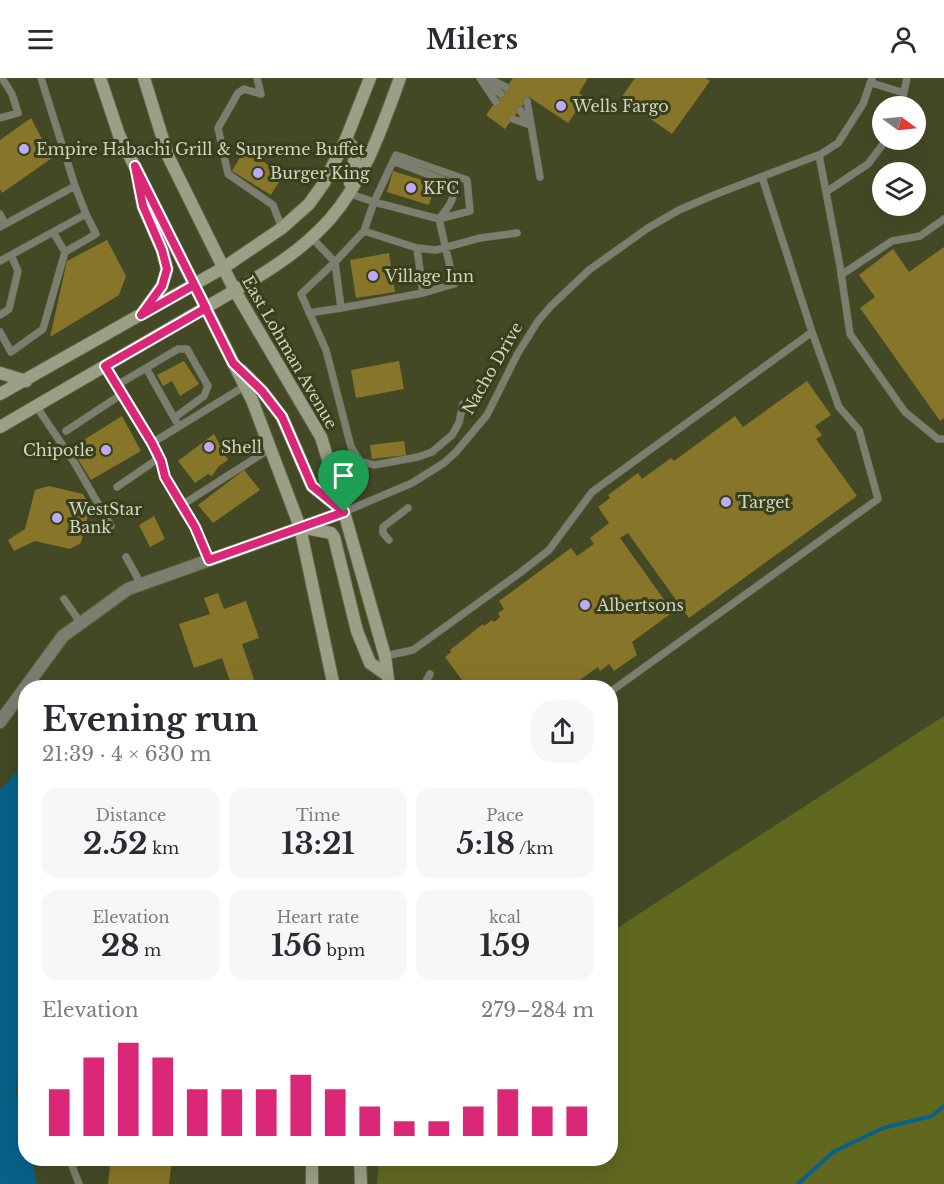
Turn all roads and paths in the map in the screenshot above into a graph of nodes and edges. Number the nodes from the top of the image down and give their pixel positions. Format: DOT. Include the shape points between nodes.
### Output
graph roads {
  1 [pos="2,78"];
  2 [pos="41,78"];
  3 [pos="100,78"];
  4 [pos="144,78"];
  5 [pos="257,78"];
  6 [pos="370,78"];
  7 [pos="400,78"];
  8 [pos="482,78"];
  9 [pos="488,78"];
  10 [pos="907,78"];
  11 [pos="872,81"];
  12 [pos="904,93"];
  13 [pos="903,96"];
  14 [pos="527,101"];
  15 [pos="496,102"];
  16 [pos="520,110"];
  17 [pos="0,118"];
  18 [pos="513,119"];
  19 [pos="530,125"];
  20 [pos="346,139"];
  21 [pos="878,150"];
  22 [pos="819,155"];
  23 [pos="395,158"];
  24 [pos="135,166"];
  25 [pos="540,177"];
  26 [pos="762,177"];
  27 [pos="75,186"];
  28 [pos="826,192"];
  29 [pos="348,193"];
  30 [pos="374,202"];
  31 [pos="0,214"];
  32 [pos="86,214"];
  33 [pos="439,219"];
  34 [pos="944,219"];
  35 [pos="3,226"];
  36 [pos="282,228"];
  37 [pos="364,231"];
  38 [pos="53,232"];
  39 [pos="517,233"];
  40 [pos="311,237"];
  41 [pos="445,247"];
  42 [pos="417,248"];
  43 [pos="64,252"];
  44 [pos="11,255"];
  45 [pos="0,261"];
  46 [pos="335,262"];
  47 [pos="223,268"];
  48 [pos="841,275"];
  49 [pos="194,285"];
  50 [pos="234,291"];
  51 [pos="423,293"];
  52 [pos="206,308"];
  53 [pos="340,308"];
  54 [pos="309,313"];
  55 [pos="0,315"];
  56 [pos="141,315"];
  57 [pos="0,332"];
  58 [pos="812,332"];
  59 [pos="233,363"];
  60 [pos="105,366"];
  61 [pos="146,368"];
  62 [pos="0,373"];
  63 [pos="26,381"];
  64 [pos="117,385"];
  65 [pos="245,386"];
  66 [pos="0,394"];
  67 [pos="122,394"];
  68 [pos="463,404"];
  69 [pos="36,406"];
  70 [pos="174,418"];
  71 [pos="179,426"];
  72 [pos="0,427"];
  73 [pos="66,431"];
  74 [pos="944,439"];
  75 [pos="152,443"];
  76 [pos="271,448"];
  77 [pos="159,458"];
  78 [pos="117,487"];
  79 [pos="183,505"];
  80 [pos="408,508"];
  81 [pos="344,512"];
  82 [pos="111,526"];
  83 [pos="300,527"];
  84 [pos="389,540"];
  85 [pos="126,557"];
  86 [pos="209,560"];
  87 [pos="141,584"];
  88 [pos="64,599"];
  89 [pos="81,622"];
  90 [pos="385,656"];
  91 [pos="430,674"];
  92 [pos="31,680"];
  93 [pos="333,680"];
  94 [pos="387,680"];
  95 [pos="388,680"];
  96 [pos="427,680"];
  97 [pos="618,686"];
  98 [pos="18,697"];
  99 [pos="0,722"];
  100 [pos="72,1166"];
  101 [pos="312,1166"];
  102 [pos="360,1166"];
  103 [pos="80,1184"];
  104 [pos="312,1184"];
  105 [pos="361,1184"];
  1 -- 17 [label="lane" via="18,113"];
  2 -- 27 [label="lane"];
  3 -- 24 [label="main road" via="119,135"];
  4 -- 47 [label="main road, East Lohman Avenue" via="168,156"];
  5 -- 36 [label="lane" via="261,94 244,88 218,128 228,174 273,205"];
  6 -- 20 [label="main road"];
  7 -- 29 [label="main road" via="373,152"];
  8 -- 9 [label="lane" via="504,91"];
  8 -- 15 [label="lane"];
  10 -- 12 [label="lane"];
  11 -- 12 [label="lane"];
  11 -- 22 [label="lane, Nacho Drive" via="863,104 838,143"];
  12 -- 13 [label="lane"];
  14 -- 19 [label="lane"];
  16 -- 19 [label="lane"];
  18 -- 19 [label="lane"];
  19 -- 25 [label="lane"];
  20 -- 29 [label="main road" via="356,151"];
  20 -- 36 [label="main road" via="309,204"];
  21 -- 28 [label="lane" via="868,164"];
  22 -- 26 [label="lane, Nacho Drive"];
  22 -- 28 [label="lane"];
  23 -- 30 [label="lane"];
  23 -- 33 [label="lane" via="448,182 454,189 454,196"];
  23 -- 33 [label="lane" via="467,180 470,211"];
  24 -- 49 [label="main road"];
  24 -- 56 [label="main road" via="143,206 167,269 162,286"];
  26 -- 58 [label="lane"];
  26 -- 81 [label="lane, Nacho Drive" via="680,210 589,270 538,321 487,415 444,464 412,483"];
  27 -- 32 [label="lane"];
  27 -- 35 [label="lane"];
  28 -- 48 [label="lane"];
  29 -- 30 [label="lane"];
  29 -- 40 [label="main road"];
  30 -- 33 [label="lane"];
  30 -- 37 [label="lane"];
  31 -- 35 [label="lane"];
  32 -- 38 [label="lane"];
  32 -- 43 [label="lane" via="96,234"];
  33 -- 41 [label="lane"];
  34 -- 48 [label="lane" via="920,236 892,241"];
  36 -- 47 [label="main road"];
  37 -- 42 [label="lane"];
  37 -- 46 [label="lane"];
  38 -- 43 [label="lane"];
  38 -- 44 [label="lane"];
  39 -- 41 [label="lane"];
  40 -- 46 [label="lane"];
  40 -- 50 [label="main road" via="291,255"];
  41 -- 42 [label="lane"];
  41 -- 51 [label="lane" via="454,284"];
  42 -- 51 [label="lane"];
  43 -- 57 [label="lane" via="43,329 11,352"];
  44 -- 45 [label="lane"];
  44 -- 55 [label="lane" via="18,271 9,309"];
  46 -- 53 [label="lane"];
  46 -- 54 [label="lane" via="301,294"];
  47 -- 49 [label="main road"];
  47 -- 50 [label="main road, East Lohman Avenue"];
  48 -- 74 [label="lane" via="850,334 905,412 938,439"];
  49 -- 52 [label="main road"];
  49 -- 56 [label="main road"];
  50 -- 52 [label="main road"];
  50 -- 81 [label="main road, East Lohman Avenue" via="321,437"];
  51 -- 53 [label="lane"];
  52 -- 59 [label="main road"];
  52 -- 60 [label="main road"];
  53 -- 54 [label="lane"];
  54 -- 68 [label="lane" via="326,350 351,447 360,460 374,465 432,452 452,435"];
  56 -- 63 [label="main road"];
  58 -- 90 [label="lane" via="592,492 549,550 521,572 413,650"];
  58 -- 97 [label="lane" via="838,407 859,430 878,499"];
  59 -- 65 [label="main road"];
  59 -- 81 [label="main road" via="282,417 312,486"];
  60 -- 64 [label="lane"];
  60 -- 69 [label="main road"];
  61 -- 64 [label="lane"];
  61 -- 70 [label="lane"];
  61 -- 70 [label="lane" via="178,349 187,349 208,386 204,396"];
  62 -- 63 [label="main road"];
  63 -- 66 [label="main road"];
  64 -- 67 [label="lane"];
  65 -- 71 [label="lane"];
  65 -- 76 [label="main road"];
  67 -- 73 [label="lane"];
  67 -- 75 [label="lane"];
  69 -- 72 [label="main road"];
  69 -- 82 [label="lane"];
  70 -- 71 [label="lane"];
  71 -- 75 [label="lane"];
  75 -- 77 [label="lane"];
  76 -- 79 [label="lane"];
  76 -- 83 [label="main road"];
  77 -- 78 [label="lane"];
  77 -- 79 [label="lane" via="165,477"];
  79 -- 86 [label="lane"];
  80 -- 84 [label="lane" via="383,527"];
  81 -- 83 [label="street, Nacho Drive"];
  81 -- 90 [label="main road, East Lohman Avenue"];
  83 -- 86 [label="street, Nacho Drive"];
  83 -- 93 [label="main road"];
  83 -- 94 [label="main road" via="334,537 357,631 370,663"];
  85 -- 87 [label="lane"];
  86 -- 87 [label="street, Nacho Drive"];
  87 -- 89 [label="street, Nacho Drive"];
  88 -- 89 [label="lane"];
  89 -- 92 [label="street, Nacho Drive" via="63,636"];
  90 -- 95 [label="main road, East Lohman Avenue"];
  91 -- 96 [label="lane"];
  98 -- 99 [label="street, Nacho Drive"];
  100 -- 103 [label="lane"];
  101 -- 104 [label="main road"];
  102 -- 105 [label="main road"];
}
